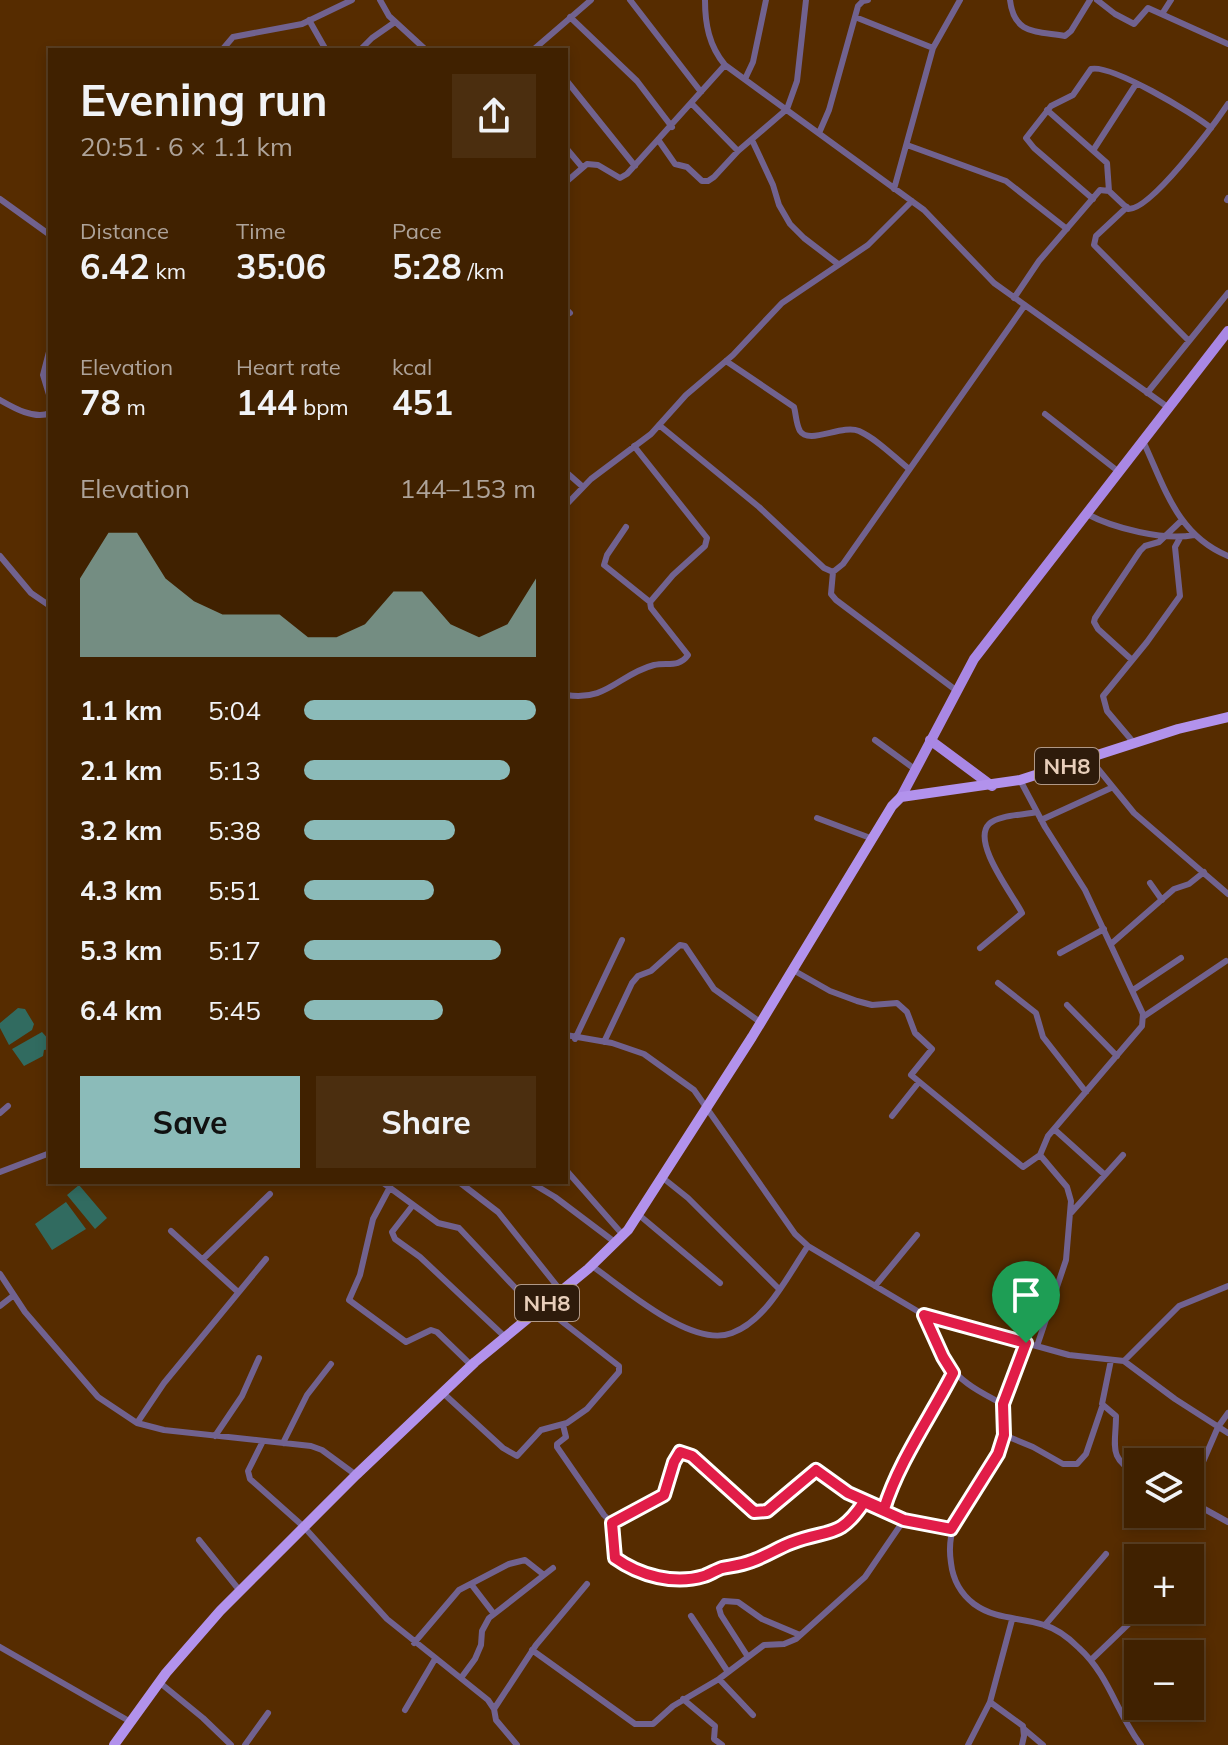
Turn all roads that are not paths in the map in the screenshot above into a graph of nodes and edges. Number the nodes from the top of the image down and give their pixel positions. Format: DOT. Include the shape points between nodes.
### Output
graph roads {
  1 [pos="352,0"];
  2 [pos="380,0"];
  3 [pos="591,0"];
  4 [pos="630,0"];
  5 [pos="705,0"];
  6 [pos="766,0"];
  7 [pos="806,0"];
  8 [pos="868,0"];
  9 [pos="960,0"];
  10 [pos="1010,0"];
  11 [pos="1090,0"];
  12 [pos="1097,0"];
  13 [pos="1171,0"];
  14 [pos="1162,14"];
  15 [pos="570,17"];
  16 [pos="855,17"];
  17 [pos="309,20"];
  18 [pos="395,22"];
  19 [pos="1228,44"];
  20 [pos="224,48"];
  21 [pos="325,48"];
  22 [pos="362,48"];
  23 [pos="424,48"];
  24 [pos="538,48"];
  25 [pos="933,48"];
  26 [pos="725,65"];
  27 [pos="745,79"];
  28 [pos="568,82"];
  29 [pos="1136,84"];
  30 [pos="701,92"];
  31 [pos="692,104"];
  32 [pos="1228,104"];
  33 [pos="787,109"];
  34 [pos="1047,110"];
  35 [pos="672,127"];
  36 [pos="1211,128"];
  37 [pos="819,133"];
  38 [pos="752,140"];
  39 [pos="659,141"];
  40 [pos="907,145"];
  41 [pos="1094,149"];
  42 [pos="568,150"];
  43 [pos="738,151"];
  44 [pos="635,166"];
  45 [pos="582,167"];
  46 [pos="568,180"];
  47 [pos="894,189"];
  48 [pos="1109,191"];
  49 [pos="0,199"];
  50 [pos="1093,199"];
  51 [pos="912,201"];
  52 [pos="1127,207"];
  53 [pos="1067,229"];
  54 [pos="48,234"];
  55 [pos="838,264"];
  56 [pos="1228,293"];
  57 [pos="1014,298"];
  58 [pos="1025,305"];
  59 [pos="1228,331"];
  60 [pos="1189,341"];
  61 [pos="48,356"];
  62 [pos="726,361"];
  63 [pos="48,391"];
  64 [pos="1147,393"];
  65 [pos="0,400"];
  66 [pos="1169,408"];
  67 [pos="48,414"];
  68 [pos="1045,414"];
  69 [pos="659,425"];
  70 [pos="1143,441"];
  71 [pos="634,446"];
  72 [pos="909,469"];
  73 [pos="1119,472"];
  74 [pos="568,474"];
  75 [pos="583,487"];
  76 [pos="568,503"];
  77 [pos="1087,514"];
  78 [pos="1181,521"];
  79 [pos="626,527"];
  80 [pos="1194,535"];
  81 [pos="1167,536"];
  82 [pos="1180,538"];
  83 [pos="0,556"];
  84 [pos="1228,556"];
  85 [pos="833,572"];
  86 [pos="650,602"];
  87 [pos="48,605"];
  88 [pos="1132,660"];
  89 [pos="957,691"];
  90 [pos="568,695"];
  91 [pos="1228,717"];
  92 [pos="875,740"];
  93 [pos="930,740"];
  94 [pos="1134,743"];
  95 [pos="1090,759"];
  96 [pos="916,770"];
  97 [pos="1020,780"];
  98 [pos="992,786"];
  99 [pos="1111,788"];
  100 [pos="901,797"];
  101 [pos="1037,812"];
  102 [pos="817,818"];
  103 [pos="1041,820"];
  104 [pos="873,839"];
  105 [pos="1204,872"];
  106 [pos="1150,883"];
  107 [pos="1228,894"];
  108 [pos="1162,900"];
  109 [pos="1104,929"];
  110 [pos="622,940"];
  111 [pos="1111,944"];
  112 [pos="980,948"];
  113 [pos="1060,953"];
  114 [pos="1181,958"];
  115 [pos="1226,961"];
  116 [pos="793,970"];
  117 [pos="998,983"];
  118 [pos="1133,990"];
  119 [pos="1067,1005"];
  120 [pos="1143,1017"];
  121 [pos="760,1022"];
  122 [pos="568,1036"];
  123 [pos="575,1039"];
  124 [pos="604,1042"];
  125 [pos="1117,1056"];
  126 [pos="919,1082"];
  127 [pos="1086,1092"];
  128 [pos="707,1105"];
  129 [pos="8,1106"];
  130 [pos="0,1113"];
  131 [pos="892,1116"];
  132 [pos="1054,1129"];
  133 [pos="48,1154"];
  134 [pos="1040,1155"];
  135 [pos="1123,1155"];
  136 [pos="0,1172"];
  137 [pos="568,1173"];
  138 [pos="1105,1175"];
  139 [pos="663,1178"];
  140 [pos="385,1184"];
  141 [pos="462,1184"];
  142 [pos="533,1184"];
  143 [pos="390,1187"];
  144 [pos="270,1194"];
  145 [pos="413,1205"];
  146 [pos="1070,1214"];
  147 [pos="639,1215"];
  148 [pos="171,1231"];
  149 [pos="917,1235"];
  150 [pos="619,1239"];
  151 [pos="808,1246"];
  152 [pos="204,1258"];
  153 [pos="266,1259"];
  154 [pos="592,1266"];
  155 [pos="0,1274"];
  156 [pos="720,1283"];
  157 [pos="875,1286"];
  158 [pos="1228,1286"];
  159 [pos="779,1289"];
  160 [pos="561,1291"];
  161 [pos="238,1292"];
  162 [pos="14,1295"];
  163 [pos="0,1306"];
  164 [pos="539,1308"];
  165 [pos="924,1315"];
  166 [pos="504,1336"];
  167 [pos="1026,1343"];
  168 [pos="1037,1346"];
  169 [pos="259,1358"];
  170 [pos="1111,1360"];
  171 [pos="1124,1361"];
  172 [pos="331,1364"];
  173 [pos="471,1365"];
  174 [pos="953,1373"];
  175 [pos="443,1393"];
  176 [pos="1003,1404"];
  177 [pos="1102,1407"];
  178 [pos="1228,1413"];
  179 [pos="137,1423"];
  180 [pos="563,1425"];
  181 [pos="1218,1427"];
  182 [pos="1228,1433"];
  183 [pos="1004,1435"];
  184 [pos="215,1436"];
  185 [pos="263,1441"];
  186 [pos="283,1443"];
  187 [pos="1204,1460"];
  188 [pos="1124,1467"];
  189 [pos="356,1475"];
  190 [pos="864,1502"];
  191 [pos="884,1509"];
  192 [pos="1204,1509"];
  193 [pos="904,1520"];
  194 [pos="1228,1522"];
  195 [pos="612,1523"];
  196 [pos="304,1527"];
  197 [pos="951,1529"];
  198 [pos="199,1540"];
  199 [pos="1106,1554"];
  200 [pos="553,1568"];
  201 [pos="544,1575"];
  202 [pos="471,1584"];
  203 [pos="587,1584"];
  204 [pos="240,1591"];
  205 [pos="494,1614"];
  206 [pos="691,1616"];
  207 [pos="1012,1620"];
  208 [pos="1128,1624"];
  209 [pos="1045,1625"];
  210 [pos="800,1635"];
  211 [pos="414,1643"];
  212 [pos="0,1647"];
  213 [pos="532,1650"];
  214 [pos="748,1657"];
  215 [pos="435,1659"];
  216 [pos="1091,1660"];
  217 [pos="728,1672"];
  218 [pos="461,1678"];
  219 [pos="719,1679"];
  220 [pos="159,1682"];
  221 [pos="683,1699"];
  222 [pos="990,1702"];
  223 [pos="494,1709"];
  224 [pos="405,1710"];
  225 [pos="268,1713"];
  226 [pos="753,1715"];
  227 [pos="129,1721"];
  228 [pos="1023,1728"];
  229 [pos="114,1745"];
  230 [pos="231,1745"];
  231 [pos="245,1745"];
  232 [pos="517,1745"];
  233 [pos="722,1745"];
  234 [pos="968,1745"];
  235 [pos="1022,1745"];
  236 [pos="1043,1745"];
  237 [pos="1141,1745"];
  1 -- 17 [label="street"];
  2 -- 18 [label="street"];
  3 -- 15 [label="street"];
  4 -- 30 [label="street"];
  5 -- 26 [label="street" via="708,31"];
  6 -- 27 [label="street"];
  7 -- 33 [label="street" via="797,81"];
  8 -- 16 [label="street" via="860,2"];
  9 -- 25 [label="street"];
  10 -- 11 [label="street" via="1012,16 1021,27 1065,36"];
  12 -- 14 [label="street" via="1134,24 1148,8"];
  13 -- 14 [label="street"];
  14 -- 19 [label="street"];
  15 -- 24 [label="street"];
  15 -- 35 [label="street" via="637,81"];
  16 -- 25 [label="street"];
  16 -- 37 [label="street"];
  17 -- 20 [label="street" via="239,35"];
  17 -- 21 [label="street"];
  18 -- 22 [label="street"];
  18 -- 23 [label="street"];
  25 -- 40 [label="street"];
  26 -- 27 [label="street"];
  26 -- 30 [label="street"];
  27 -- 33 [label="street"];
  28 -- 44 [label="street"];
  29 -- 34 [label="street" via="1095,67 1073,95"];
  29 -- 36 [label="street"];
  29 -- 41 [label="street"];
  30 -- 31 [label="street"];
  31 -- 35 [label="street"];
  31 -- 43 [label="street"];
  32 -- 36 [label="street"];
  33 -- 37 [label="street"];
  33 -- 38 [label="street"];
  34 -- 41 [label="street"];
  34 -- 50 [label="street" via="1026,141"];
  35 -- 39 [label="street"];
  36 -- 52 [label="street" via="1153,197 1139,208"];
  37 -- 47 [label="street"];
  38 -- 43 [label="street"];
  38 -- 55 [label="street" via="790,224"];
  39 -- 43 [label="street" via="675,164 694,171 702,181 714,177"];
  39 -- 44 [label="street"];
  40 -- 47 [label="street"];
  40 -- 53 [label="street" via="1006,181"];
  41 -- 48 [label="street" via="1107,163"];
  42 -- 45 [label="street"];
  44 -- 45 [label="street" via="620,178 598,165"];
  45 -- 46 [label="street"];
  47 -- 51 [label="street"];
  48 -- 50 [label="street" via="1100,190"];
  48 -- 52 [label="street"];
  49 -- 54 [label="street"];
  50 -- 53 [label="street"];
  51 -- 55 [label="street" via="868,245"];
  51 -- 57 [label="street"];
  52 -- 60 [label="street" via="1096,236 1094,245"];
  53 -- 57 [label="street"];
  55 -- 62 [label="street" via="782,303"];
  56 -- 60 [label="street"];
  57 -- 58 [label="street"];
  58 -- 64 [label="street"];
  58 -- 72 [label="street"];
  59 -- 66 [label="main road"];
  60 -- 64 [label="street"];
  61 -- 63 [label="street" via="43,375"];
  62 -- 69 [label="street"];
  62 -- 72 [label="street" via="794,407 806,436 858,431"];
  64 -- 66 [label="street"];
  65 -- 67 [label="street" via="40,416"];
  66 -- 70 [label="main road"];
  68 -- 73 [label="street"];
  69 -- 71 [label="street"];
  69 -- 85 [label="street"];
  70 -- 73 [label="main road"];
  70 -- 78 [label="street"];
  71 -- 75 [label="street"];
  71 -- 86 [label="street" via="707,538"];
  72 -- 85 [label="street"];
  73 -- 77 [label="main road"];
  74 -- 75 [label="street"];
  75 -- 76 [label="street"];
  77 -- 81 [label="street"];
  77 -- 89 [label="main road" via="974,659"];
  78 -- 80 [label="street"];
  78 -- 81 [label="street"];
  79 -- 86 [label="street" via="604,565"];
  80 -- 82 [label="street"];
  80 -- 84 [label="street"];
  81 -- 82 [label="street"];
  81 -- 88 [label="street" via="1140,551 1095,618 1098,629"];
  82 -- 88 [label="street" via="1175,547 1180,596"];
  83 -- 87 [label="street"];
  85 -- 89 [label="street" via="831,594 836,600"];
  86 -- 90 [label="street" via="685,649 684,661 656,664 591,697"];
  88 -- 94 [label="street" via="1103,696 1107,711"];
  89 -- 93 [label="main road"];
  91 -- 94 [label="highway, NH8"];
  92 -- 96 [label="street"];
  93 -- 96 [label="main road"];
  93 -- 98 [label="main road"];
  94 -- 95 [label="highway, NH8"];
  95 -- 97 [label="highway, NH8"];
  95 -- 99 [label="street"];
  96 -- 100 [label="main road"];
  97 -- 98 [label="highway, NH8"];
  97 -- 101 [label="street"];
  98 -- 100 [label="highway, NH8"];
  99 -- 103 [label="street"];
  99 -- 105 [label="street"];
  100 -- 104 [label="highway, NH8"];
  101 -- 103 [label="street"];
  101 -- 112 [label="street" via="996,820 984,832 986,849 1022,913"];
  102 -- 104 [label="street"];
  103 -- 109 [label="street"];
  104 -- 116 [label="highway, NH8"];
  105 -- 107 [label="street"];
  105 -- 108 [label="street"];
  106 -- 108 [label="street"];
  108 -- 111 [label="street"];
  109 -- 111 [label="street"];
  109 -- 113 [label="street"];
  110 -- 123 [label="street"];
  111 -- 118 [label="street"];
  114 -- 118 [label="street"];
  115 -- 120 [label="street"];
  116 -- 121 [label="highway, NH8"];
  116 -- 126 [label="street" via="844,997 903,1007 911,1028 932,1049 911,1072"];
  117 -- 127 [label="street" via="1036,1013 1043,1037"];
  118 -- 120 [label="street"];
  119 -- 125 [label="street"];
  120 -- 125 [label="street" via="1142,1026"];
  121 -- 124 [label="street" via="714,989 680,945 632,983"];
  121 -- 128 [label="highway, NH8"];
  122 -- 123 [label="street"];
  123 -- 124 [label="street"];
  124 -- 128 [label="street" via="656,1061"];
  125 -- 127 [label="street"];
  126 -- 131 [label="street"];
  126 -- 134 [label="street" via="1023,1167"];
  127 -- 132 [label="street"];
  128 -- 139 [label="highway, NH8"];
  128 -- 151 [label="street"];
  129 -- 130 [label="street"];
  132 -- 134 [label="street"];
  132 -- 138 [label="street"];
  133 -- 136 [label="street"];
  134 -- 146 [label="street" via="1067,1187"];
  135 -- 138 [label="street"];
  137 -- 150 [label="street"];
  138 -- 146 [label="street"];
  139 -- 147 [label="highway, NH8"];
  139 -- 159 [label="street"];
  140 -- 143 [label="street"];
  141 -- 160 [label="street" via="498,1212"];
  142 -- 150 [label="street"];
  143 -- 145 [label="street"];
  143 -- 173 [label="street" via="373,1219 349,1300 406,1342 437,1332"];
  144 -- 152 [label="street"];
  145 -- 164 [label="street" via="438,1223 459,1228"];
  145 -- 166 [label="street" via="392,1232 395,1239"];
  146 -- 168 [label="street" via="1066,1260"];
  147 -- 150 [label="highway, NH8"];
  147 -- 156 [label="street"];
  148 -- 152 [label="street"];
  149 -- 157 [label="street"];
  150 -- 154 [label="highway, NH8"];
  151 -- 157 [label="street"];
  151 -- 159 [label="street"];
  152 -- 161 [label="street"];
  153 -- 161 [label="street"];
  154 -- 159 [label="street" via="685,1328 717,1336 744,1327"];
  154 -- 160 [label="highway, NH8"];
  155 -- 162 [label="street"];
  157 -- 165 [label="street"];
  158 -- 171 [label="street" via="1179,1306"];
  160 -- 164 [label="highway, NH8"];
  161 -- 179 [label="street"];
  162 -- 163 [label="street"];
  162 -- 179 [label="street" via="98,1397"];
  164 -- 166 [label="highway, NH8"];
  164 -- 180 [label="street" via="620,1369 587,1409"];
  165 -- 167 [label="street"];
  165 -- 174 [label="street"];
  166 -- 173 [label="highway, NH8"];
  167 -- 168 [label="street"];
  167 -- 176 [label="street"];
  168 -- 170 [label="street"];
  169 -- 184 [label="street"];
  170 -- 171 [label="street"];
  170 -- 177 [label="street"];
  171 -- 181 [label="street"];
  172 -- 186 [label="street" via="313,1384"];
  173 -- 175 [label="highway, NH8"];
  174 -- 176 [label="street"];
  174 -- 191 [label="street" via="894,1478"];
  175 -- 180 [label="street" via="517,1456 541,1430"];
  175 -- 189 [label="highway, NH8"];
  176 -- 183 [label="street"];
  177 -- 183 [label="street" via="1086,1454 1077,1464 1063,1464"];
  177 -- 188 [label="street" via="1116,1416 1114,1441"];
  178 -- 181 [label="street"];
  179 -- 184 [label="street"];
  180 -- 195 [label="street" via="566,1437 557,1447"];
  181 -- 182 [label="street"];
  181 -- 187 [label="street"];
  183 -- 197 [label="street" via="994,1461"];
  184 -- 185 [label="street"];
  185 -- 186 [label="street"];
  185 -- 196 [label="street" via="248,1476"];
  186 -- 189 [label="street" via="322,1450"];
  189 -- 196 [label="highway, NH8"];
  190 -- 191 [label="street"];
  190 -- 195 [label="street" via="839,1531 686,1579 646,1574 615,1558"];
  190 -- 195 [label="street" via="816,1470 767,1511 754,1512 692,1456 680,1452 664,1495"];
  191 -- 193 [label="street"];
  192 -- 194 [label="street"];
  193 -- 197 [label="street"];
  193 -- 210 [label="street" via="865,1577"];
  196 -- 204 [label="highway, NH8"];
  196 -- 211 [label="street"];
  197 -- 207 [label="street" via="949,1551 957,1585 986,1612"];
  198 -- 204 [label="street"];
  199 -- 209 [label="street"];
  200 -- 201 [label="street"];
  201 -- 202 [label="street" via="520,1559"];
  201 -- 205 [label="street"];
  202 -- 205 [label="street"];
  202 -- 211 [label="street" via="450,1599"];
  203 -- 213 [label="street"];
  204 -- 220 [label="highway, NH8"];
  205 -- 218 [label="street"];
  206 -- 217 [label="street"];
  207 -- 209 [label="street"];
  207 -- 222 [label="street"];
  208 -- 216 [label="street"];
  209 -- 216 [label="street" via="1068,1637"];
  210 -- 214 [label="street" via="791,1643 764,1645"];
  210 -- 214 [label="street" via="738,1602 724,1601 721,1615"];
  211 -- 215 [label="street"];
  212 -- 227 [label="street"];
  213 -- 221 [label="street" via="635,1724 653,1724"];
  213 -- 223 [label="street"];
  214 -- 217 [label="street"];
  215 -- 218 [label="street"];
  215 -- 224 [label="street"];
  216 -- 237 [label="street"];
  217 -- 219 [label="street"];
  218 -- 223 [label="street"];
  219 -- 221 [label="street"];
  219 -- 226 [label="street"];
  220 -- 227 [label="highway, NH8"];
  220 -- 230 [label="street"];
  221 -- 233 [label="street" via="715,1726 714,1739"];
  222 -- 228 [label="street"];
  222 -- 234 [label="street"];
  223 -- 232 [label="street" via="496,1720"];
  225 -- 231 [label="street"];
  227 -- 229 [label="highway, NH8"];
  228 -- 235 [label="street"];
  228 -- 236 [label="street"];
}
